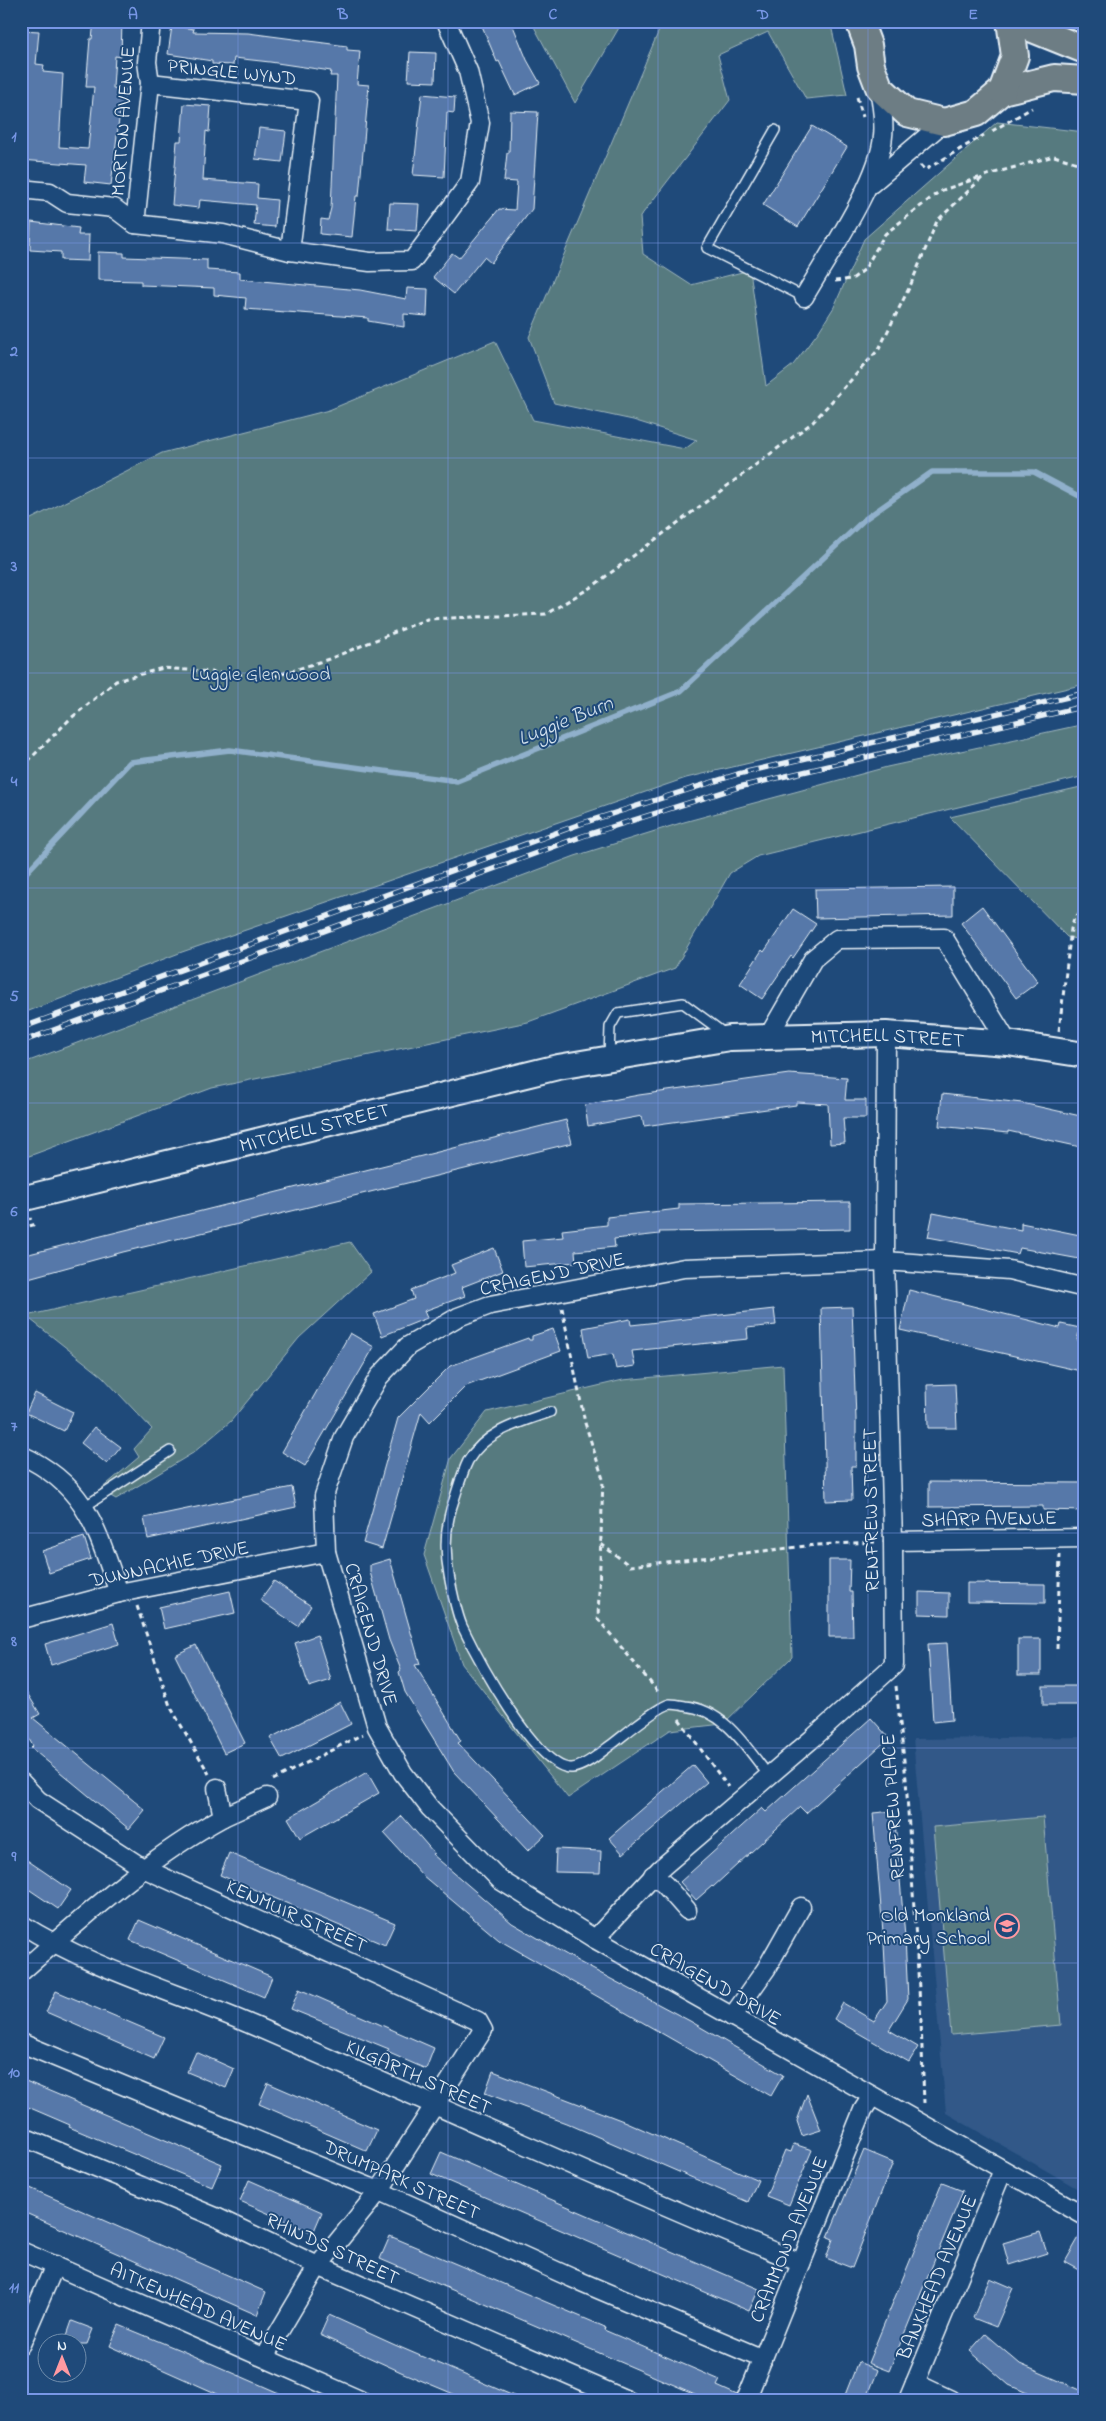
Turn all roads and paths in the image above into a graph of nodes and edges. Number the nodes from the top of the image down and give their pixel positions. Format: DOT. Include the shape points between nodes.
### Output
graph roads {
  1 [pos="151,21"];
  2 [pos="446,21"];
  3 [pos="1012,21"];
  4 [pos="867,29"];
  5 [pos="1085,50"];
  6 [pos="1085,80"];
  7 [pos="150,83"];
  8 [pos="879,87"];
  9 [pos="1002,91"];
  10 [pos="944,122"];
  11 [pos="775,130"];
  12 [pos="1085,165"];
  13 [pos="984,176"];
  14 [pos="867,187"];
  15 [pos="21,188"];
  16 [pos="135,224"];
  17 [pos="290,251"];
  18 [pos="808,290"];
  19 [pos="21,768"];
  20 [pos="1085,910"];
  21 [pos="886,1034"];
  22 [pos="768,1037"];
  23 [pos="730,1038"];
  24 [pos="1008,1043"];
  25 [pos="1057,1049"];
  26 [pos="1085,1055"];
  27 [pos="608,1057"];
  28 [pos="21,1199"];
  29 [pos="885,1261"];
  30 [pos="1085,1288"];
  31 [pos="559,1291"];
  32 [pos="550,1412"];
  33 [pos="170,1451"];
  34 [pos="21,1455"];
  35 [pos="84,1507"];
  36 [pos="1061,1538"];
  37 [pos="1085,1538"];
  38 [pos="893,1541"];
  39 [pos="601,1544"];
  40 [pos="326,1552"];
  41 [pos="126,1592"];
  42 [pos="21,1620"];
  43 [pos="1057,1649"];
  44 [pos="894,1665"];
  45 [pos="669,1704"];
  46 [pos="377,1727"];
  47 [pos="769,1776"];
  48 [pos="21,1782"];
  49 [pos="217,1788"];
  50 [pos="267,1797"];
  51 [pos="738,1802"];
  52 [pos="223,1817"];
  53 [pos="142,1868"];
  54 [pos="653,1875"];
  55 [pos="801,1907"];
  56 [pos="687,1910"];
  57 [pos="21,1924"];
  58 [pos="595,1939"];
  59 [pos="53,1944"];
  60 [pos="21,1972"];
  61 [pos="732,2017"];
  62 [pos="21,2043"];
  63 [pos="872,2096"];
  64 [pos="435,2107"];
  65 [pos="926,2126"];
  66 [pos="21,2136"];
  67 [pos="1004,2170"];
  68 [pos="379,2191"];
  69 [pos="1085,2216"];
  70 [pos="21,2251"];
  71 [pos="801,2264"];
  72 [pos="55,2265"];
  73 [pos="318,2266"];
  74 [pos="21,2344"];
  75 [pos="264,2357"];
  76 [pos="763,2359"];
  77 [pos="914,2383"];
  78 [pos="360,2400"];
  79 [pos="627,2400"];
  80 [pos="746,2400"];
  81 [pos="908,2400"];
  82 [pos="951,2400"];
  1 -- 7 [label="street, MORTON AVENUE" via="147,62"];
  2 -- 17 [label="street" via="468,71 480,123 470,182 412,261 370,262"];
  3 -- 5 [label="main road"];
  3 -- 9 [label="main road" via="1015,56"];
  4 -- 8 [label="main road" via="870,66"];
  6 -- 9 [label="main road" via="1054,78"];
  7 -- 16 [label="street, MORTON AVENUE"];
  7 -- 17 [label="street, PRINGLE WYND" via="309,101"];
  8 -- 10 [label="main road" via="907,113"];
  8 -- 14 [label="street" via="883,137"];
  9 -- 10 [label="main road" via="976,113"];
  10 -- 14 [label="street"];
  11 -- 18 [label="lane" via="707,248"];
  12 -- 13 [label="path" via="1054,156"];
  13 -- 18 [label="path" via="940,190 909,214 886,234 864,270 852,279"];
  13 -- 19 [label="path" via="937,221 880,349 813,422 593,586 546,614 427,619 272,677 163,668 116,681 70,719"];
  14 -- 18 [label="street"];
  15 -- 16 [label="street" via="50,192 67,203 114,208"];
  16 -- 17 [label="street" via="223,234"];
  20 -- 25 [label="path" via="1074,918"];
  21 -- 22 [label="street, MITCHELL STREET"];
  21 -- 24 [label="street, MITCHELL STREET"];
  21 -- 29 [label="street, RENFREW STREET"];
  22 -- 23 [label="street, MITCHELL STREET"];
  22 -- 24 [label="street, MITCHELL STREET" via="813,959 837,939 944,938"];
  23 -- 27 [label="street, MITCHELL STREET"];
  23 -- 27 [label="lane" via="683,1003 627,1011 618,1013 610,1027"];
  24 -- 25 [label="street, MITCHELL STREET"];
  25 -- 26 [label="street, MITCHELL STREET"];
  27 -- 28 [label="street, MITCHELL STREET" via="317,1124"];
  29 -- 30 [label="street, CRAIGEND DRIVE" via="1009,1270"];
  29 -- 31 [label="street, CRAIGEND DRIVE" via="684,1268"];
  29 -- 38 [label="street, RENFREW STREET"];
  31 -- 39 [label="path" via="585,1423 602,1478"];
  31 -- 40 [label="street, CRAIGEND DRIVE" via="490,1305 458,1318 408,1346 379,1377 344,1437 324,1496"];
  32 -- 45 [label="lane" via="505,1428 481,1443 467,1463 451,1510 445,1542 449,1574 462,1624 491,1680 536,1747 556,1764 572,1768 593,1758"];
  33 -- 35 [label="lane"];
  34 -- 35 [label="street" via="58,1476"];
  35 -- 41 [label="street"];
  36 -- 37 [label="street, SHARP AVENUE"];
  36 -- 38 [label="street, SHARP AVENUE"];
  36 -- 43 [label="path"];
  38 -- 39 [label="path" via="816,1545 630,1566"];
  38 -- 44 [label="street, RENFREW STREET"];
  39 -- 45 [label="path" via="598,1619"];
  40 -- 41 [label="street, DUNNACHIE DRIVE"];
  40 -- 46 [label="street, CRAIGEND DRIVE"];
  41 -- 42 [label="street, DUNNACHIE DRIVE"];
  41 -- 49 [label="path" via="170,1706"];
  44 -- 47 [label="street"];
  44 -- 65 [label="path, RENFREW PLACE" via="906,1779"];
  45 -- 47 [label="lane" via="711,1713 729,1726"];
  45 -- 51 [label="path"];
  46 -- 50 [label="path, CRAIGEND DRIVE" via="272,1781"];
  46 -- 58 [label="street, CRAIGEND DRIVE" via="403,1773 430,1808 500,1880"];
  47 -- 51 [label="street"];
  48 -- 53 [label="street, KENMUIR STREET" via="38,1800"];
  49 -- 52 [label="street"];
  50 -- 52 [label="street"];
  51 -- 54 [label="street"];
  52 -- 53 [label="street"];
  53 -- 59 [label="street"];
  53 -- 64 [label="street, KENMUIR STREET" via="478,2021 483,2030"];
  54 -- 56 [label="street"];
  54 -- 58 [label="street"];
  55 -- 61 [label="street" via="766,1969"];
  57 -- 59 [label="street, KILGARTH STREET"];
  58 -- 61 [label="street, CRAIGEND DRIVE"];
  59 -- 60 [label="street"];
  59 -- 64 [label="street, KILGARTH STREET" via="251,2025"];
  61 -- 63 [label="street, CRAIGEND DRIVE"];
  62 -- 68 [label="street, DRUMPARK STREET"];
  63 -- 65 [label="street, CRAIGEND DRIVE"];
  63 -- 71 [label="street, CRAMMOND AVENUE" via="863,2110"];
  64 -- 68 [label="street"];
  64 -- 71 [label="street, KILGARTH STREET"];
  65 -- 67 [label="street, CRAIGEND DRIVE"];
  66 -- 73 [label="street, RHINDS STREET" via="218,2218"];
  67 -- 69 [label="street, CRAIGEND DRIVE"];
  67 -- 77 [label="street, BANKHEAD AVENUE"];
  68 -- 73 [label="street"];
  68 -- 76 [label="street, DRUMPARK STREET"];
  70 -- 72 [label="street, AITKENHEAD AVENUE"];
  71 -- 76 [label="street, CRAMMOND AVENUE"];
  72 -- 74 [label="street"];
  72 -- 75 [label="street, AITKENHEAD AVENUE"];
  73 -- 75 [label="street"];
  73 -- 79 [label="street, RHINDS STREET"];
  75 -- 78 [label="street, AITKENHEAD AVENUE"];
  76 -- 80 [label="street, CRAMMOND AVENUE"];
  77 -- 81 [label="street, BANKHEAD AVENUE"];
  77 -- 82 [label="street"];
}
